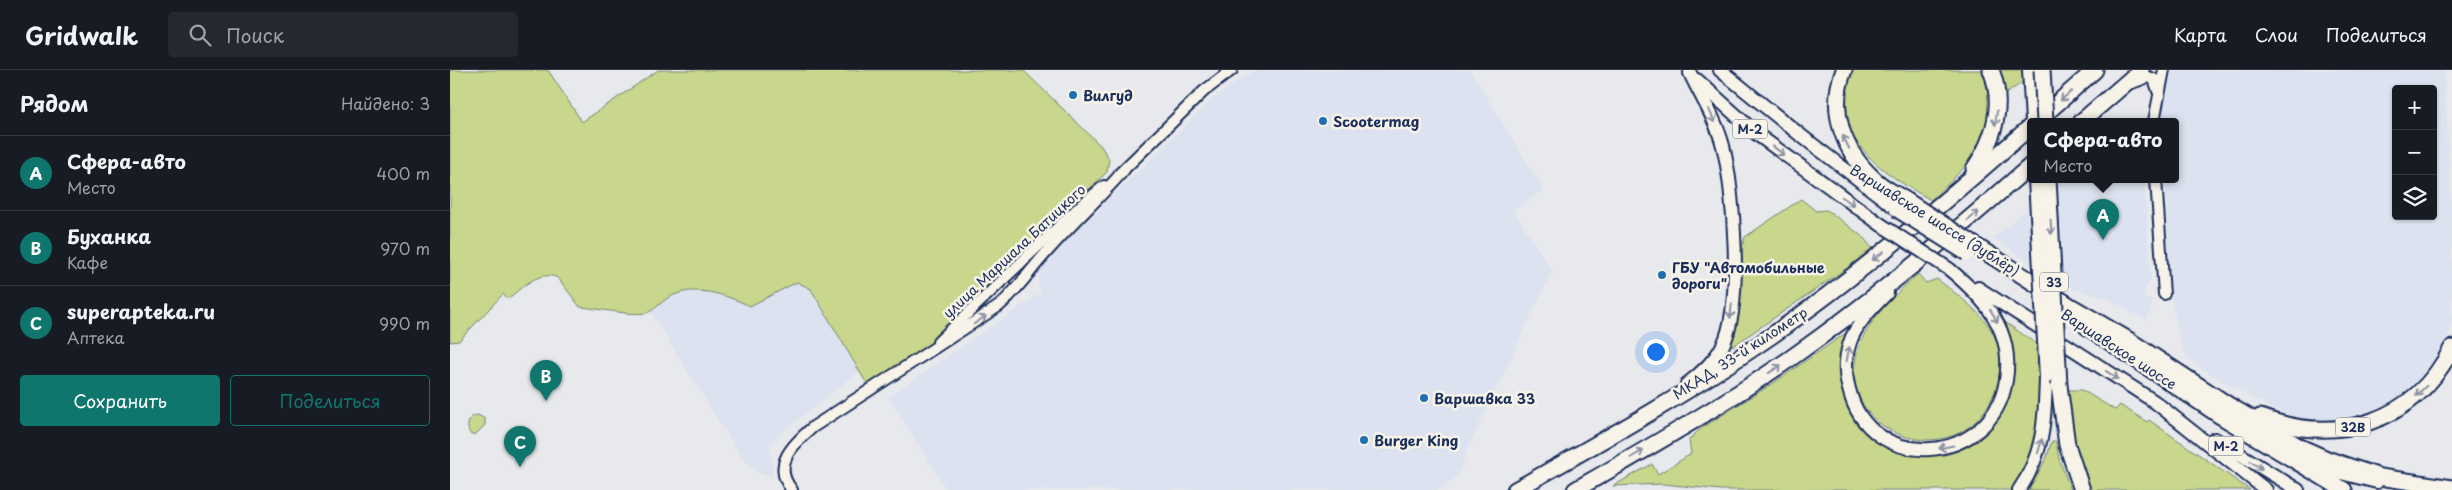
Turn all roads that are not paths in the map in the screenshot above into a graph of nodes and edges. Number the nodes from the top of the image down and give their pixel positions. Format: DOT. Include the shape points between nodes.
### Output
graph roads {
  1 [pos="1232,70"];
  2 [pos="1720,70"];
  3 [pos="1844,70"];
  4 [pos="1991,70"];
  5 [pos="2096,70"];
  6 [pos="2141,70"];
  7 [pos="2164,70"];
  8 [pos="1688,71"];
  9 [pos="2034,72"];
  10 [pos="2158,91"];
  11 [pos="2103,103"];
  12 [pos="2032,118"];
  13 [pos="2040,118"];
  14 [pos="2044,118"];
  15 [pos="2086,118"];
  16 [pos="2154,118"];
  17 [pos="2027,130"];
  18 [pos="1816,147"];
  19 [pos="2027,169"];
  20 [pos="1124,170"];
  21 [pos="1875,181"];
  22 [pos="2035,183"];
  23 [pos="2048,183"];
  24 [pos="2156,183"];
  25 [pos="1943,203"];
  26 [pos="1902,205"];
  27 [pos="1931,251"];
  28 [pos="1949,269"];
  29 [pos="2164,294"];
  30 [pos="2451,350"];
  31 [pos="924,355"];
  32 [pos="2155,402"];
  33 [pos="1657,408"];
  34 [pos="2224,410"];
  35 [pos="2252,419"];
  36 [pos="2287,450"];
  37 [pos="2321,476"];
  38 [pos="2424,485"];
  39 [pos="789,487"];
  40 [pos="2452,488"];
  41 [pos="1515,490"];
  42 [pos="1575,490"];
  43 [pos="2019,490"];
  44 [pos="2082,490"];
  45 [pos="2266,490"];
  46 [pos="2298,490"];
  47 [pos="2344,490"];
  1 -- 20 [label="street, улица Маршала Батицкого" via="1204,91"];
  2 -- 18 [label="main road, Варшавское шоссе / М-2"];
  21 -- 3 [label="highway, one-way" via="1851,151 1838,119 1839,82"];
  4 -- 25 [label="highway, one-way" via="1998,95 1994,133 1972,172"];
  5 -- 13 [label="highway, one-way"];
  6 -- 11 [label="highway"];
  7 -- 10 [label="street"];
  8 -- 28 [label="main road, Варшавское шоссе / М-2, one-way, bridge" via="1758,135 1880,224"];
  8 -- 33 [label="main road, one-way" via="1717,127 1731,190 1732,313 1717,356 1698,376"];
  9 -- 12 [label="main road"];
  9 -- 14 [label="highway, bridge"];
  10 -- 11 [label="street" via="2154,79 2141,78"];
  10 -- 16 [label="street"];
  11 -- 15 [label="highway"];
  17 -- 25 [label="highway, МКАД, 33-й километр"];
  18 -- 21 [label="main road, Варшавское шоссе (дублёр)"];
  18 -- 26 [label="main road, Варшавское шоссе / М-2"];
  27 -- 19 [label="highway, one-way"];
  20 -- 31 [label="street, улица Маршала Батицкого" via="1080,206"];
  31 -- 20 [label="street, улица Маршала Батицкого, one-way" via="1012,295 1046,253"];
  21 -- 26 [label="highway, Варшавское шоссе (дублёр)"];
  43 -- 22 [label="main road, one-way, bridge" via="2034,465 2042,442 2045,417 2046,377"];
  23 -- 44 [label="highway, 33, one-way, bridge" via="2059,385 2067,446"];
  24 -- 29 [label="street"];
  25 -- 33 [label="highway, МКАД, 33-й километр, one-way" via="1802,314"];
  26 -- 34 [label="highway, Варшавское шоссе / М-2, bridge" via="2082,323"];
  28 -- 27 [label="main road, one-way" via="1982,299 2001,328 2008,359 2005,388 1992,417 1968,439 1939,448 1910,448 1885,440 1864,420 1850,395 1846,366 1852,337 1860,323"];
  42 -- 27 [label="highway, one-way" via="1790,359"];
  28 -- 32 [label="main road, Варшавское шоссе / М-2, one-way"];
  30 -- 34 [label="highway, 32B, one-way" via="2440,370 2414,398 2386,416 2355,427 2322,429 2283,424"];
  31 -- 39 [label="street, улица Маршала Батицкого" via="812,427 795,442 784,461"];
  32 -- 45 [label="main road, Варшавское шоссе"];
  32 -- 46 [label="main road, М-2, one-way"];
  33 -- 41 [label="highway, МКАД, 33-й километр"];
  34 -- 35 [label="highway"];
  34 -- 36 [label="main road, Варшавское шоссе"];
  34 -- 37 [label="highway, М-2"];
  35 -- 36 [label="street"];
  35 -- 38 [label="highway" via="2327,459 2380,476"];
  36 -- 37 [label="street"];
  36 -- 38 [label="main road, Варшавское шоссе" via="2329,470 2354,477 2384,483"];
  37 -- 47 [label="highway, М-2"];
  38 -- 40 [label="highway, Варшавское шоссе"];
}
